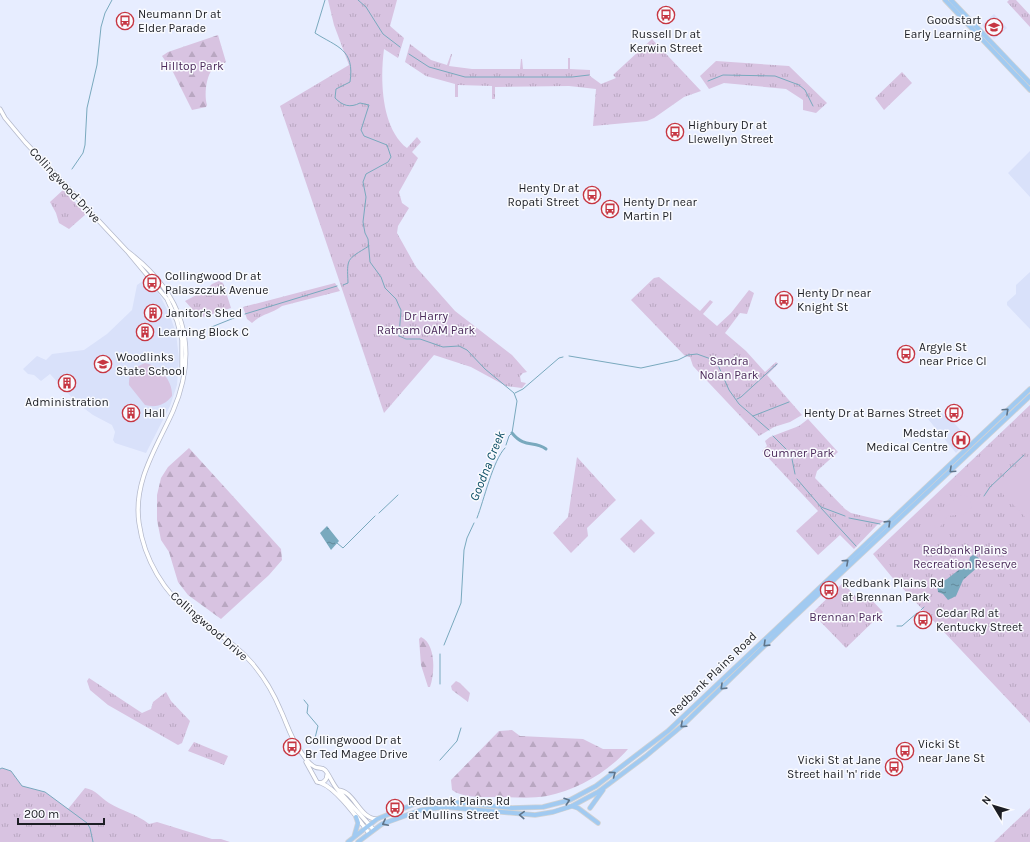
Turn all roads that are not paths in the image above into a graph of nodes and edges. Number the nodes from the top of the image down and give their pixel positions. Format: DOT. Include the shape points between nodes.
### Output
graph roads {
  1 [pos="945,0"];
  2 [pos="951,0"];
  3 [pos="1030,83"];
  4 [pos="1030,90"];
  5 [pos="0,109"];
  6 [pos="0,116"];
  7 [pos="5,118"];
  8 [pos="1030,389"];
  9 [pos="1030,396"];
  10 [pos="300,751"];
  11 [pos="318,768"];
  12 [pos="313,773"];
  13 [pos="327,775"];
  14 [pos="321,783"];
  15 [pos="604,788"];
  16 [pos="338,790"];
  17 [pos="572,806"];
  18 [pos="590,808"];
  19 [pos="356,817"];
  20 [pos="377,819"];
  21 [pos="598,823"];
  22 [pos="369,824"];
  23 [pos="365,828"];
  24 [pos="373,829"];
  25 [pos="369,833"];
  26 [pos="354,837"];
  27 [pos="348,842"];
  28 [pos="358,842"];
  1 -- 4 [label="main road"];
  2 -- 3 [label="main road"];
  5 -- 7 [label="main road, Collingwood Drive"];
  6 -- 7 [label="main road, Collingwood Drive"];
  7 -- 10 [label="main road, Collingwood Drive" via="127,251 158,278 178,312 186,354 182,382 173,411 148,461 140,489 139,522 146,549 158,577 169,593 193,615 226,638 258,671 276,699"];
  20 -- 8 [label="main road, Redbank Plains Road, one-way" via="411,805 432,801 524,809 543,807 570,800 596,786 668,731"];
  9 -- 15 [label="main road, Redbank Plains Road, one-way" via="683,725"];
  10 -- 11 [label="main road, Collingwood Drive"];
  10 -- 12 [label="main road, Collingwood Drive"];
  11 -- 12 [label="main road"];
  11 -- 13 [label="main road" via="324,769"];
  12 -- 14 [label="main road" via="314,779"];
  13 -- 14 [label="main road"];
  13 -- 16 [label="main road"];
  14 -- 19 [label="main road" via="327,786"];
  15 -- 17 [label="main road, Redbank Plains Road"];
  15 -- 18 [label="main road"];
  16 -- 20 [label="main road" via="343,791 368,815"];
  16 -- 22 [label="main road"];
  17 -- 21 [label="main road"];
  17 -- 24 [label="main road, Redbank Plains Road, one-way" via="553,812 528,815 435,808 406,814"];
  19 -- 23 [label="main road"];
  19 -- 26 [label="main road" via="358,823"];
  20 -- 22 [label="main road, Redbank Plains Road"];
  22 -- 23 [label="main road, Redbank Plains Road"];
  22 -- 24 [label="main road"];
  23 -- 25 [label="main road"];
  23 -- 26 [label="main road, Redbank Plains Road"];
  24 -- 25 [label="main road, Redbank Plains Road"];
  25 -- 28 [label="main road, Redbank Plains Road"];
  26 -- 27 [label="main road, Redbank Plains Road"];
}
